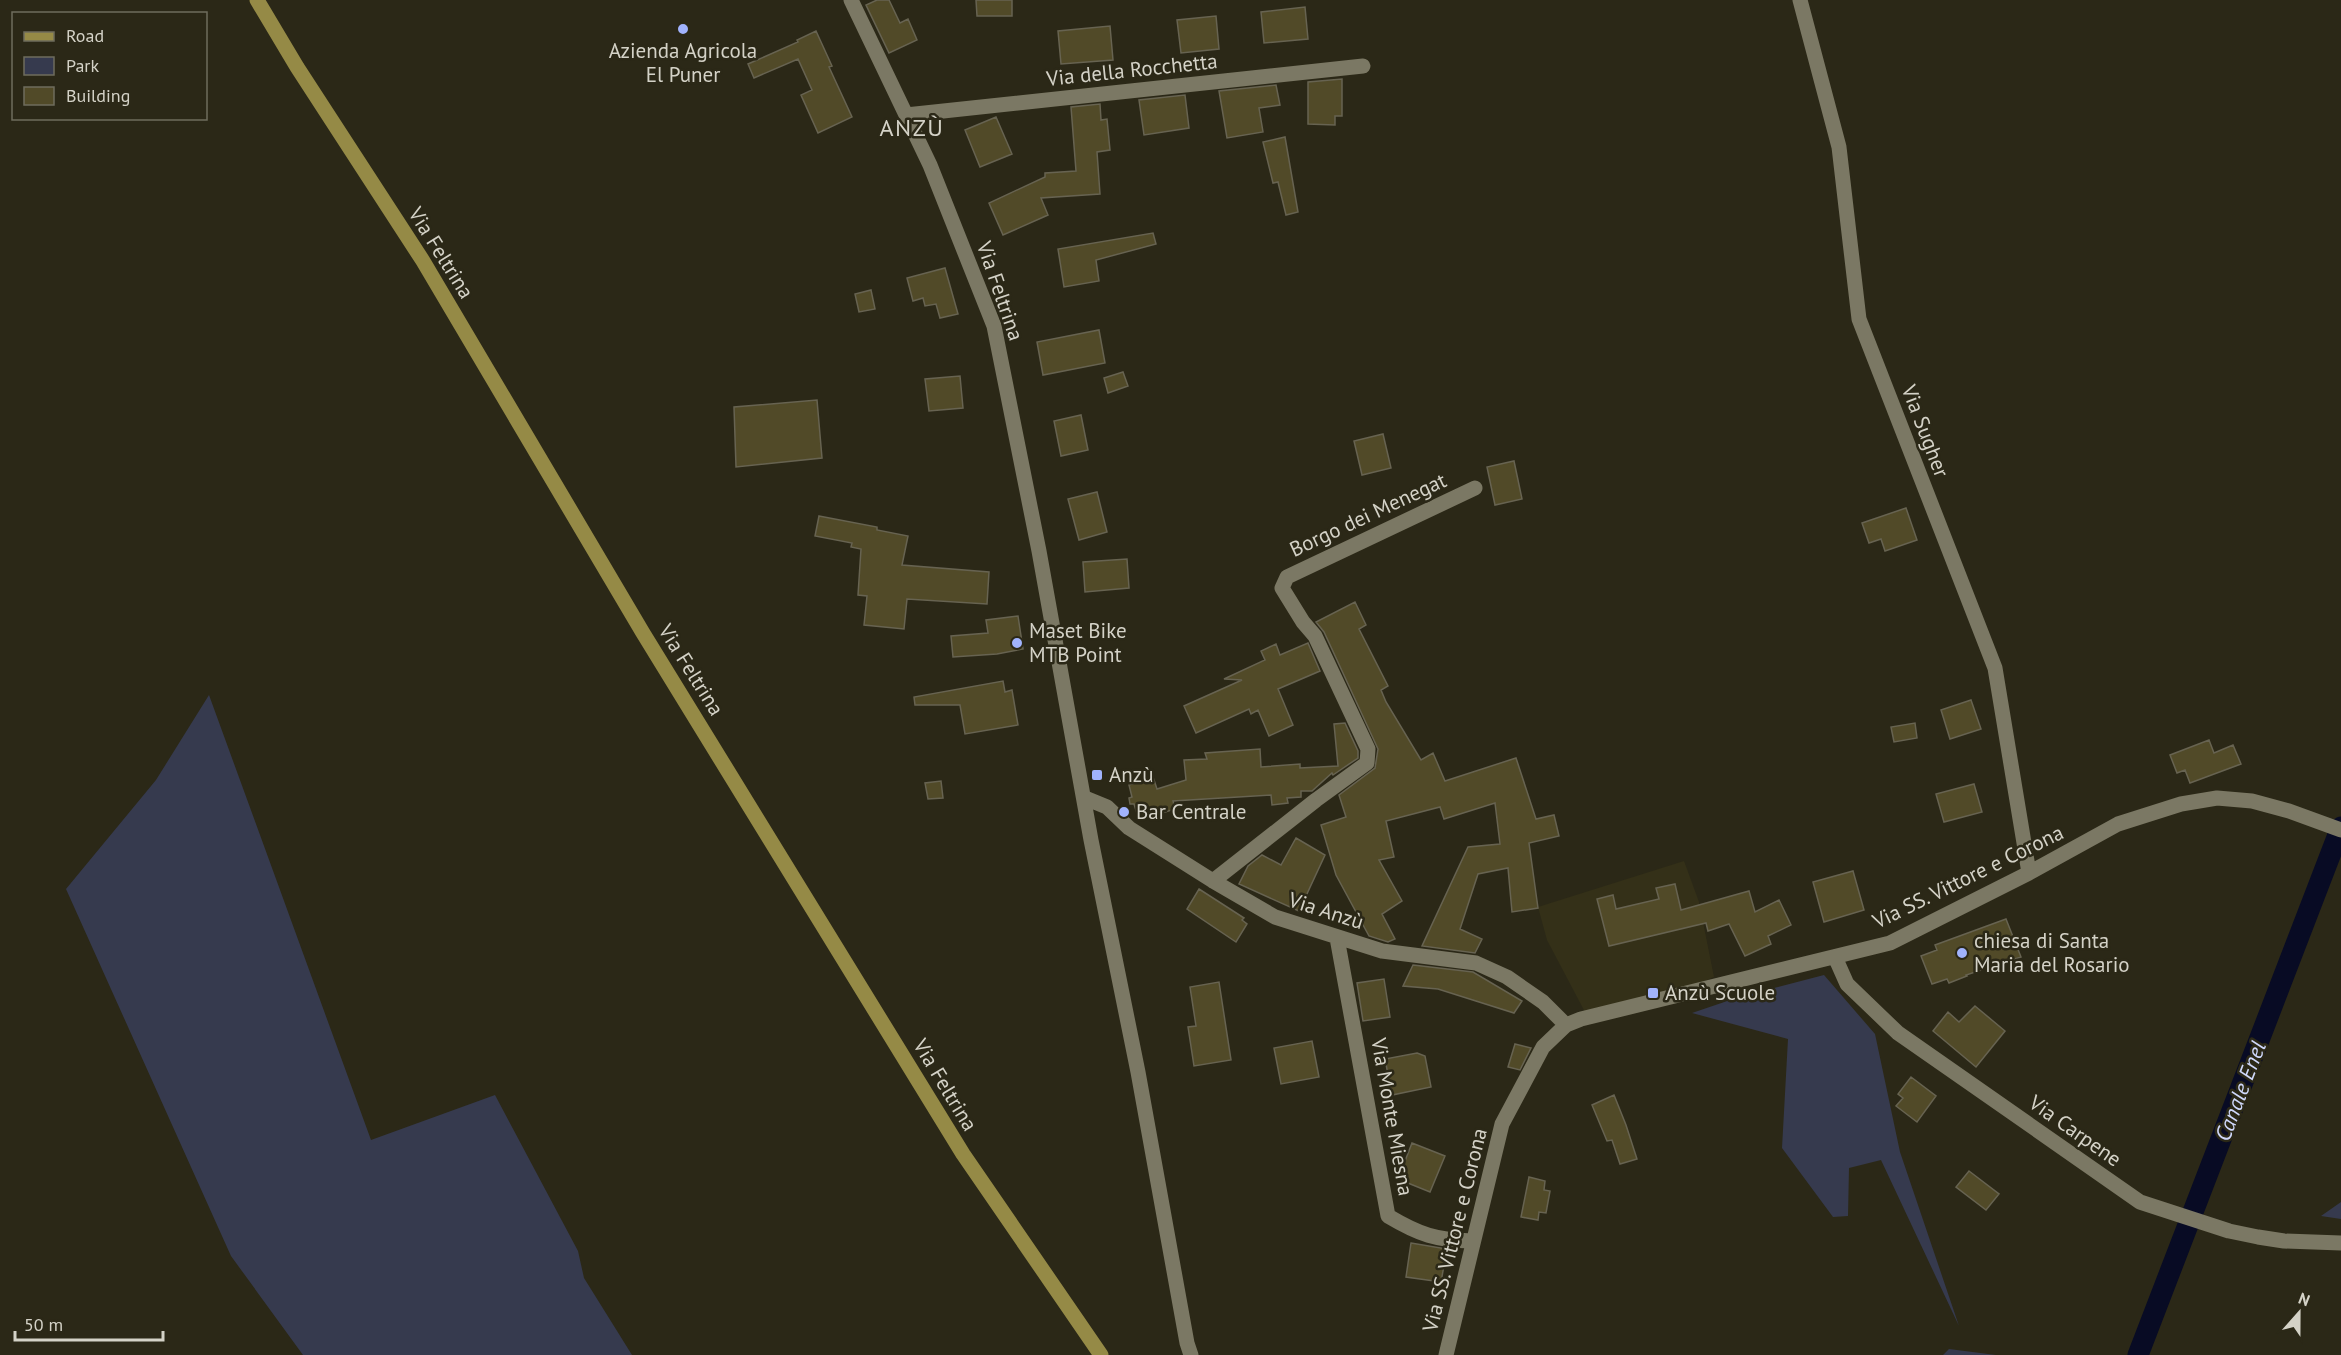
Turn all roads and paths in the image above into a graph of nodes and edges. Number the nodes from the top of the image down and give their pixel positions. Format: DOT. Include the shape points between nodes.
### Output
graph roads {
  1 [pos="257,0"];
  2 [pos="850,0"];
  3 [pos="1800,0"];
  4 [pos="1363,66"];
  5 [pos="906,115"];
  6 [pos="1475,488"];
  7 [pos="1085,798"];
  8 [pos="2341,830"];
  9 [pos="2030,873"];
  10 [pos="1214,882"];
  11 [pos="1337,938"];
  12 [pos="1835,957"];
  13 [pos="1566,1025"];
  14 [pos="1472,1241"];
  15 [pos="2341,1243"];
  16 [pos="1186,1351"];
  17 [pos="1101,1355"];
  18 [pos="1446,1355"];
  1 -- 17 [label="main road, Via Feltrina" via="423,261 643,633 963,1154"];
  2 -- 5 [label="street, Via Feltrina"];
  3 -- 9 [label="street, Via Sugher" via="1839,147 1859,319 1995,668"];
  4 -- 5 [label="street, Via della Rocchetta"];
  5 -- 7 [label="street, Via Feltrina" via="994,326"];
  6 -- 10 [label="street, Borgo dei Menegat" via="1287,577 1282,588 1315,636 1368,749 1367,763"];
  7 -- 10 [label="street, Via Anzù" via="1107,807 1129,828"];
  7 -- 16 [label="street, Via Feltrina"];
  8 -- 9 [label="street, Via SS. Vittore e Corona" via="2252,801 2201,800 2118,824"];
  9 -- 12 [label="street, Via SS. Vittore e Corona" via="1890,943"];
  10 -- 11 [label="street, Via Anzù" via="1275,917"];
  11 -- 13 [label="street, Via Anzù" via="1382,951 1476,963 1525,989"];
  11 -- 14 [label="street, Via Monte Miesna" via="1388,1216 1441,1240"];
  12 -- 13 [label="street, Via SS. Vittore e Corona"];
  12 -- 15 [label="street, Via Carpene" via="1847,984 1898,1033 2140,1202 2229,1231 2284,1241"];
  13 -- 14 [label="street, Via SS. Vittore e Corona" via="1543,1047 1502,1124"];
  14 -- 18 [label="street, Via SS. Vittore e Corona"];
}
